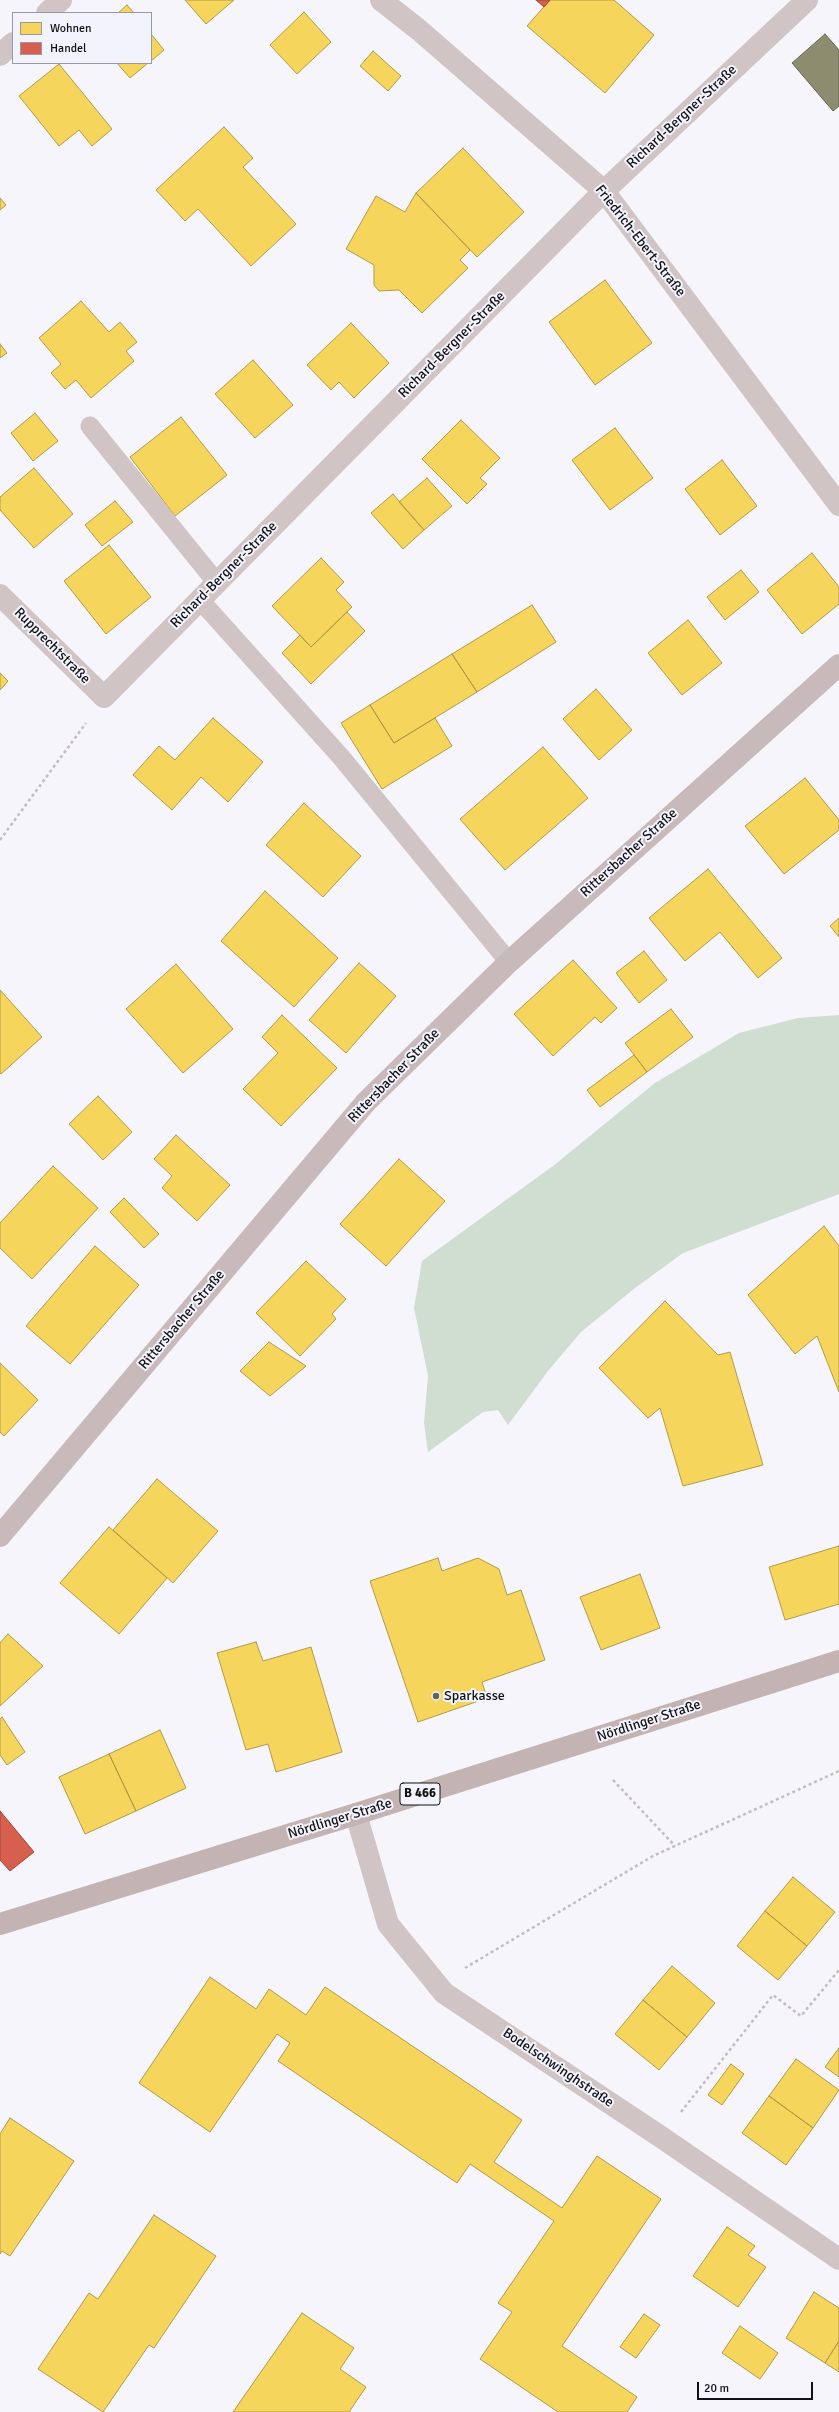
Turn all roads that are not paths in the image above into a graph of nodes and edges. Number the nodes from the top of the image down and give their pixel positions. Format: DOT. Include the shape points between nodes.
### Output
graph roads {
  1 [pos="61,0"];
  2 [pos="381,0"];
  3 [pos="807,0"];
  4 [pos="48,12"];
  5 [pos="12,44"];
  6 [pos="0,55"];
  7 [pos="604,191"];
  8 [pos="90,426"];
  9 [pos="839,505"];
  10 [pos="217,583"];
  11 [pos="0,595"];
  12 [pos="200,600"];
  13 [pos="839,665"];
  14 [pos="104,698"];
  15 [pos="509,962"];
  16 [pos="0,1536"];
  17 [pos="839,1661"];
  18 [pos="356,1814"];
  19 [pos="0,1924"];
  20 [pos="839,2259"];
  1 -- 4 [label="street"];
  2 -- 7 [label="street, Friedrich-Ebert-Straße"];
  3 -- 7 [label="street, Richard-Bergner-Straße"];
  5 -- 6 [label="street"];
  7 -- 9 [label="street, Friedrich-Ebert-Straße"];
  7 -- 10 [label="street, Richard-Bergner-Straße"];
  8 -- 10 [label="lane"];
  10 -- 12 [label="street, Richard-Bergner-Straße"];
  11 -- 14 [label="street, Rupprechtstraße"];
  12 -- 14 [label="street, Richard-Bergner-Straße"];
  12 -- 15 [label="lane" via="341,757"];
  13 -- 15 [label="main road, Rittersbacher Straße"];
  15 -- 16 [label="main road, Rittersbacher Straße" via="366,1102"];
  17 -- 18 [label="main road, Nördlinger Straße / B 466"];
  18 -- 19 [label="main road, Nördlinger Straße / B 466"];
  18 -- 20 [label="street, Bodelschwinghstraße" via="388,1924 444,1993"];
}
